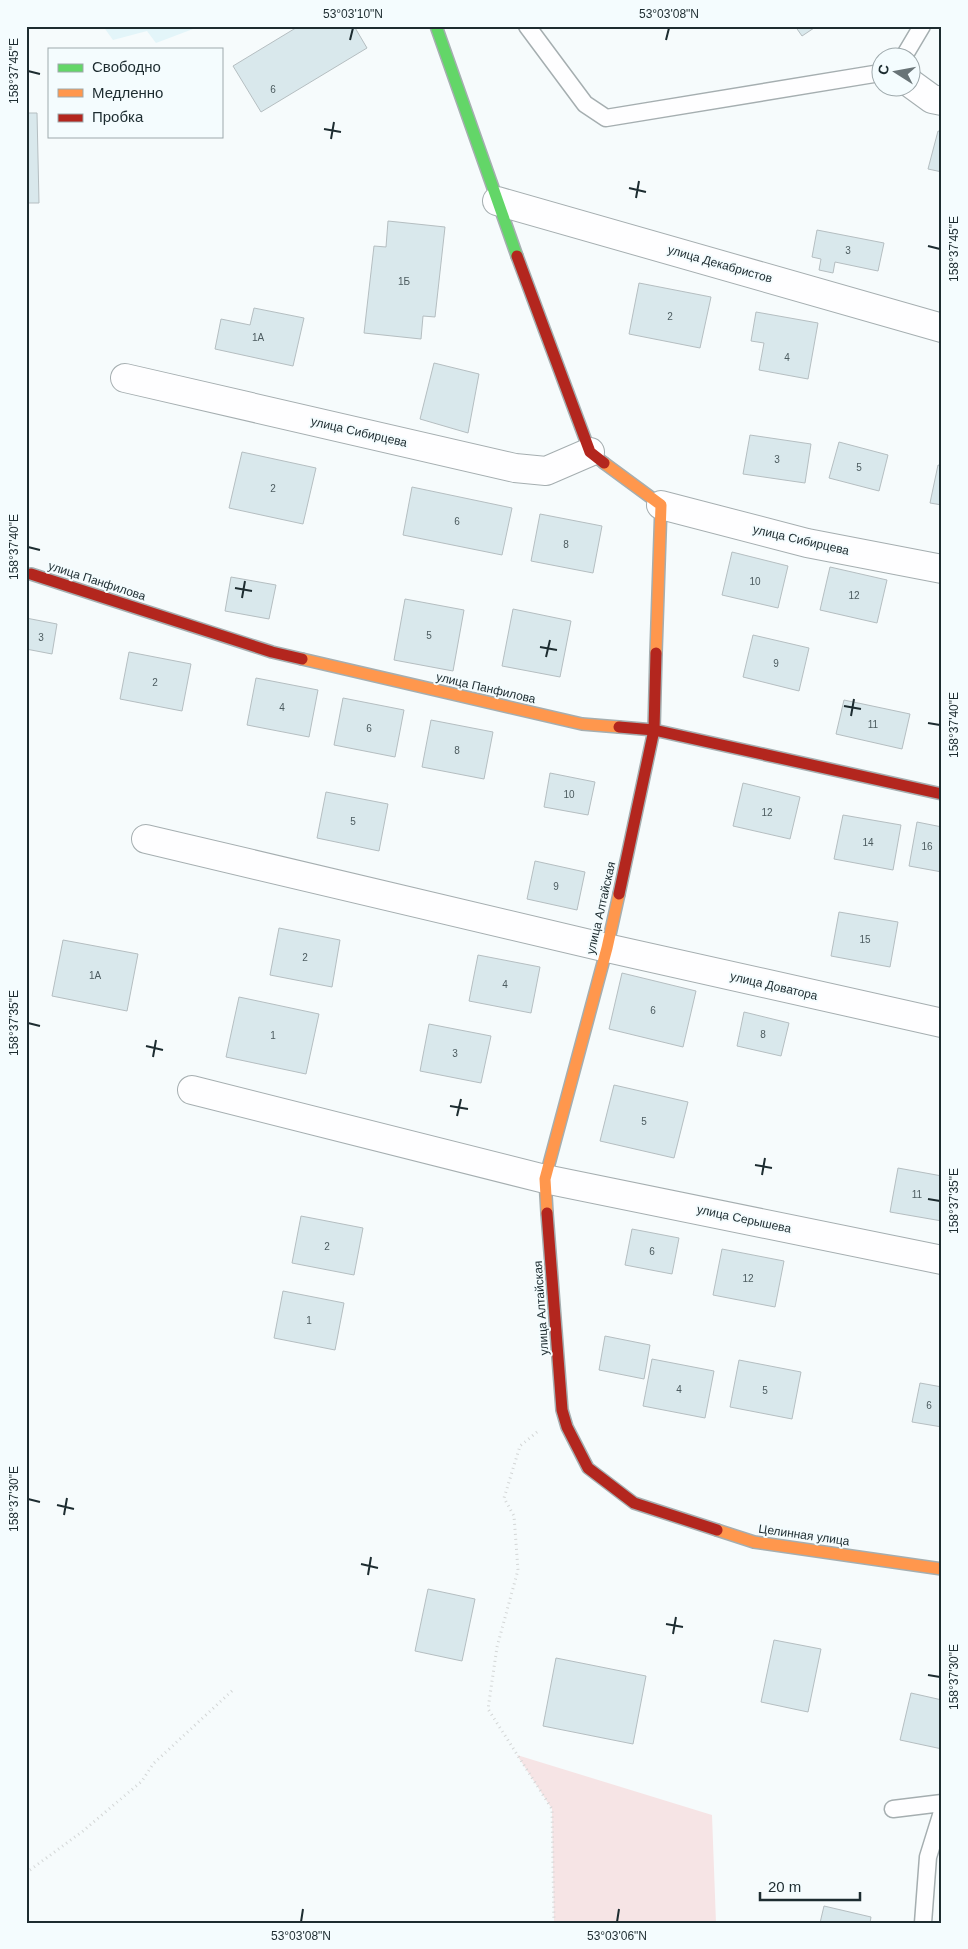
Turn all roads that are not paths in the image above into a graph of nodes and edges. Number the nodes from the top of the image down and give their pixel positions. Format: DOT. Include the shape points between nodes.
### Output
graph roads {
  1 [pos="436,26"];
  2 [pos="527,26"];
  3 [pos="922,26"];
  4 [pos="909,48"];
  5 [pos="870,75"];
  6 [pos="920,90"];
  7 [pos="942,101"];
  8 [pos="497,201"];
  9 [pos="942,328"];
  10 [pos="125,378"];
  11 [pos="590,452"];
  12 [pos="662,505"];
  13 [pos="942,569"];
  14 [pos="31,574"];
  15 [pos="654,730"];
  16 [pos="942,794"];
  17 [pos="146,839"];
  18 [pos="606,948"];
  19 [pos="942,1023"];
  20 [pos="192,1090"];
  21 [pos="545,1179"];
  22 [pos="942,1260"];
  23 [pos="588,1468"];
  24 [pos="942,1569"];
  25 [pos="942,1803"];
  26 [pos="893,1808"];
  27 [pos="942,1812"];
  28 [pos="923,1923"];
  1 -- 8 [label="street"];
  2 -- 5 [label="lane" via="585,104 606,118"];
  3 -- 4 [label="lane"];
  6 -- 7 [label="street" via="932,99"];
  8 -- 9 [label="street, улица Декабристов"];
  8 -- 11 [label="street"];
  10 -- 11 [label="street, улица Сибирцева" via="515,468 546,471"];
  11 -- 12 [label="street"];
  12 -- 13 [label="street, улица Сибирцева" via="807,543"];
  12 -- 15 [label="street, улица Алтайская"];
  14 -- 15 [label="street, улица Панфилова" via="272,652 582,724"];
  15 -- 16 [label="street, улица Панфилова"];
  15 -- 18 [label="street, улица Алтайская"];
  17 -- 18 [label="street, улица Доватора"];
  18 -- 19 [label="street, улица Доватора"];
  18 -- 21 [label="street, улица Алтайская"];
  20 -- 21 [label="street, улица Серышева"];
  21 -- 22 [label="street, улица Серышева"];
  21 -- 23 [label="street, улица Алтайская" via="562,1410"];
  23 -- 24 [label="street, Целинная улица" via="634,1503 754,1542"];
  25 -- 26 [label="lane"];
  27 -- 28 [label="lane" via="928,1857"];
}
